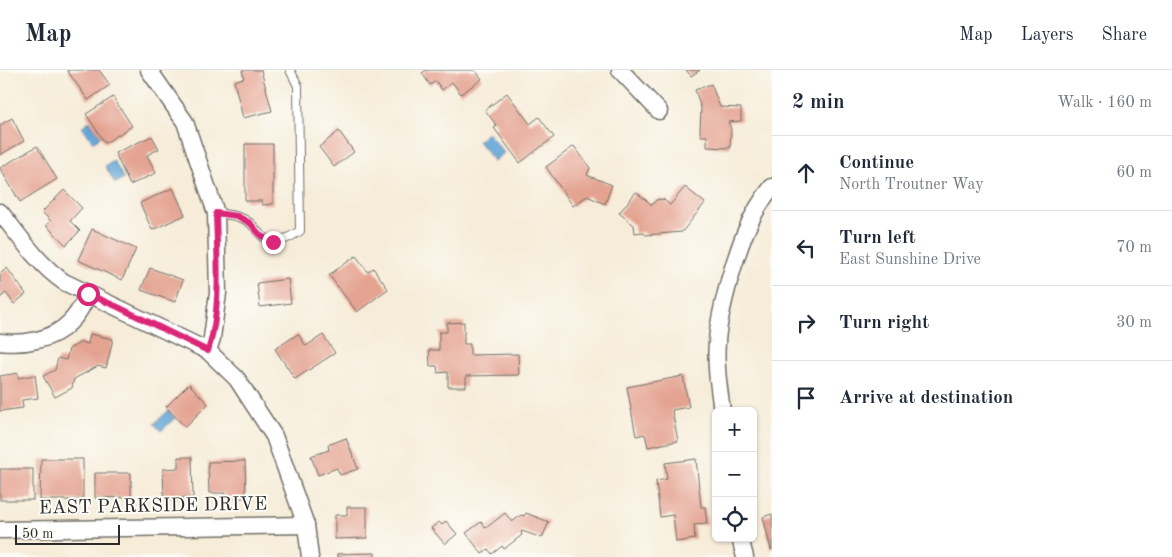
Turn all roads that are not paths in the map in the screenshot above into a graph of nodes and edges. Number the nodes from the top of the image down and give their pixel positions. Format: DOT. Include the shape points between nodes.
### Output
graph roads {
  1 [pos="149,70"];
  2 [pos="290,70"];
  3 [pos="620,70"];
  4 [pos="659,111"];
  5 [pos="772,188"];
  6 [pos="0,212"];
  7 [pos="216,213"];
  8 [pos="88,294"];
  9 [pos="0,342"];
  10 [pos="208,351"];
  11 [pos="721,407"];
  12 [pos="306,525"];
  13 [pos="0,530"];
  14 [pos="741,542"];
  15 [pos="310,557"];
  16 [pos="745,557"];
  1 -- 7 [label="street" via="185,122"];
  2 -- 7 [label="lane" via="298,86 300,231 285,240 273,242 237,216"];
  3 -- 4 [label="street"];
  5 -- 11 [label="street" via="745,230 720,314 717,374"];
  6 -- 8 [label="street" via="51,273"];
  7 -- 10 [label="street" via="218,292"];
  8 -- 9 [label="street" via="69,324 51,335 33,341"];
  8 -- 10 [label="street"];
  10 -- 12 [label="street" via="237,379 274,436"];
  12 -- 13 [label="street, EAST PARKSIDE DRIVE"];
  12 -- 15 [label="street"];
  14 -- 16 [label="street"];
}
